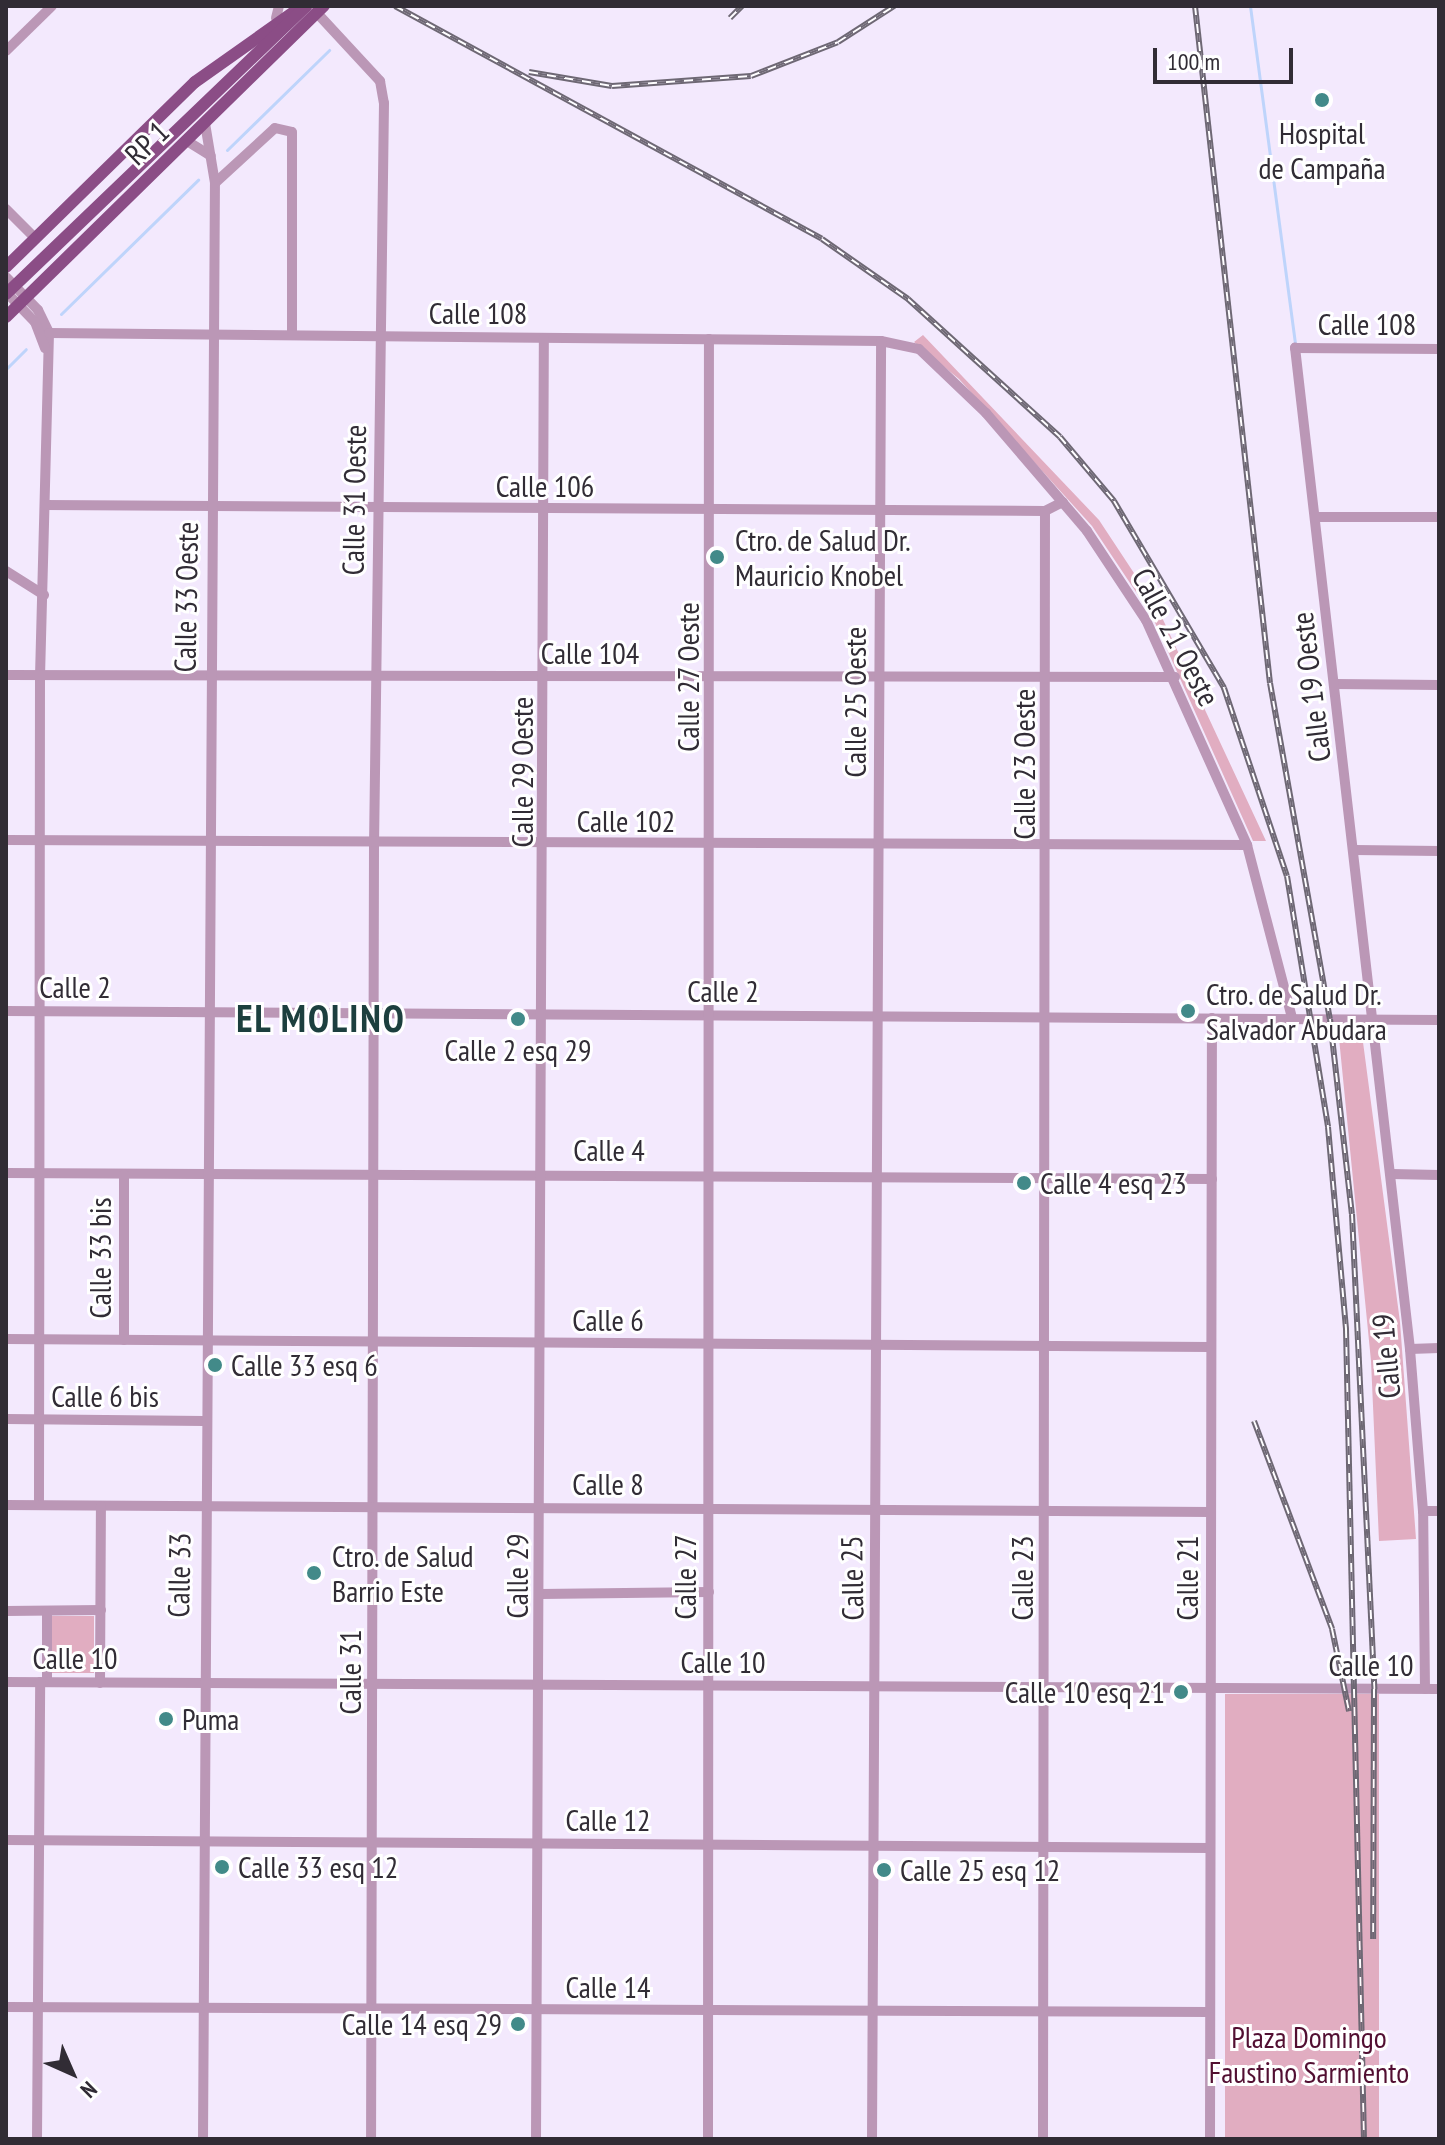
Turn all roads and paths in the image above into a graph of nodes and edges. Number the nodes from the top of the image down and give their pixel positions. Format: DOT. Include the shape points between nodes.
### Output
graph roads {
  1 [pos="52,6"];
  2 [pos="313,8"];
  3 [pos="277,12"];
  4 [pos="6,51"];
  5 [pos="205,123"];
  6 [pos="187,141"];
  7 [pos="212,157"];
  8 [pos="215,183"];
  9 [pos="6,209"];
  10 [pos="35,238"];
  11 [pos="6,267"];
  12 [pos="8,288"];
  13 [pos="22,301"];
  14 [pos="6,317"];
  15 [pos="49,333"];
  16 [pos="214,334"];
  17 [pos="292,335"];
  18 [pos="380,336"];
  19 [pos="544,338"];
  20 [pos="709,339"];
  21 [pos="881,341"];
  22 [pos="907,343"];
  23 [pos="1295,348"];
  24 [pos="1439,349"];
  25 [pos="46,350"];
  26 [pos="1063,502"];
  27 [pos="211,504"];
  28 [pos="45,505"];
  29 [pos="378,508"];
  30 [pos="881,508"];
  31 [pos="711,509"];
  32 [pos="544,510"];
  33 [pos="1045,511"];
  34 [pos="1315,517"];
  35 [pos="1439,517"];
  36 [pos="6,571"];
  37 [pos="44,595"];
  38 [pos="6,675"];
  39 [pos="40,675"];
  40 [pos="209,676"];
  41 [pos="376,676"];
  42 [pos="713,677"];
  43 [pos="1048,677"];
  44 [pos="1175,677"];
  45 [pos="546,678"];
  46 [pos="878,678"];
  47 [pos="1335,684"];
  48 [pos="1439,685"];
  49 [pos="6,840"];
  50 [pos="39,840"];
  51 [pos="207,841"];
  52 [pos="878,842"];
  53 [pos="1048,842"];
  54 [pos="374,845"];
  55 [pos="546,845"];
  56 [pos="712,845"];
  57 [pos="1247,845"];
  58 [pos="1355,850"];
  59 [pos="1439,851"];
  60 [pos="6,1011"];
  61 [pos="38,1011"];
  62 [pos="206,1012"];
  63 [pos="376,1013"];
  64 [pos="545,1014"];
  65 [pos="712,1015"];
  66 [pos="881,1016"];
  67 [pos="1049,1017"];
  68 [pos="1212,1018"];
  69 [pos="1292,1018"];
  70 [pos="1375,1020"];
  71 [pos="1439,1020"];
  72 [pos="6,1173"];
  73 [pos="38,1173"];
  74 [pos="711,1173"];
  75 [pos="546,1174"];
  76 [pos="1392,1174"];
  77 [pos="124,1175"];
  78 [pos="1048,1175"];
  79 [pos="1439,1175"];
  80 [pos="205,1176"];
  81 [pos="377,1176"];
  82 [pos="876,1177"];
  83 [pos="1212,1179"];
  84 [pos="6,1339"];
  85 [pos="39,1340"];
  86 [pos="124,1340"];
  87 [pos="205,1341"];
  88 [pos="376,1343"];
  89 [pos="544,1344"];
  90 [pos="711,1345"];
  91 [pos="880,1345"];
  92 [pos="1046,1345"];
  93 [pos="1210,1347"];
  94 [pos="1439,1348"];
  95 [pos="1410,1349"];
  96 [pos="6,1419"];
  97 [pos="39,1420"];
  98 [pos="204,1421"];
  99 [pos="6,1505"];
  100 [pos="39,1505"];
  101 [pos="101,1506"];
  102 [pos="204,1507"];
  103 [pos="373,1507"];
  104 [pos="541,1508"];
  105 [pos="709,1509"];
  106 [pos="876,1510"];
  107 [pos="1046,1511"];
  108 [pos="1423,1511"];
  109 [pos="1439,1511"];
  110 [pos="1211,1512"];
  111 [pos="709,1592"];
  112 [pos="541,1594"];
  113 [pos="101,1610"];
  114 [pos="6,1611"];
  115 [pos="47,1611"];
  116 [pos="6,1682"];
  117 [pos="44,1682"];
  118 [pos="100,1683"];
  119 [pos="202,1683"];
  120 [pos="374,1684"];
  121 [pos="539,1685"];
  122 [pos="708,1685"];
  123 [pos="877,1686"];
  124 [pos="1046,1687"];
  125 [pos="1210,1688"];
  126 [pos="1425,1689"];
  127 [pos="1439,1689"];
  128 [pos="6,1840"];
  129 [pos="39,1840"];
  130 [pos="205,1841"];
  131 [pos="372,1843"];
  132 [pos="540,1844"];
  133 [pos="708,1845"];
  134 [pos="874,1847"];
  135 [pos="1045,1847"];
  136 [pos="1210,1848"];
  137 [pos="6,2007"];
  138 [pos="38,2007"];
  139 [pos="204,2010"];
  140 [pos="538,2011"];
  141 [pos="371,2012"];
  142 [pos="708,2012"];
  143 [pos="1210,2012"];
  144 [pos="872,2014"];
  145 [pos="1044,2015"];
  146 [pos="37,2139"];
  147 [pos="203,2139"];
  148 [pos="371,2139"];
  149 [pos="536,2139"];
  150 [pos="708,2139"];
  151 [pos="872,2139"];
  152 [pos="1043,2139"];
  153 [pos="1210,2139"];
  1 -- 4 [label="street"];
  2 -- 3 [label="main road"];
  2 -- 5 [label="main road, RP 1"];
  2 -- 12 [label="main road, RP 1"];
  2 -- 18 [label="street, Calle 31 Oeste" via="383,91"];
  3 -- 10 [label="main road" via="195,82"];
  5 -- 6 [label="main road, RP 1"];
  5 -- 7 [label="street, Calle 33 Oeste"];
  6 -- 7 [label="street"];
  6 -- 13 [label="main road, RP 1"];
  7 -- 8 [label="street, Calle 33 Oeste"];
  8 -- 16 [label="street, Calle 33 Oeste"];
  8 -- 17 [label="street" via="275,128 292,132"];
  9 -- 10 [label="street"];
  10 -- 11 [label="main road"];
  12 -- 13 [label="street"];
  13 -- 14 [label="main road, RP 1"];
  13 -- 15 [label="street"];
  13 -- 25 [label="street"];
  15 -- 16 [label="street, Calle 108"];
  15 -- 25 [label="street"];
  16 -- 17 [label="street, Calle 108"];
  16 -- 27 [label="street, Calle 33 Oeste"];
  17 -- 18 [label="street, Calle 108"];
  18 -- 19 [label="street, Calle 108"];
  18 -- 29 [label="street, Calle 31 Oeste"];
  19 -- 20 [label="street, Calle 108"];
  19 -- 32 [label="street, Calle 29 Oeste"];
  20 -- 21 [label="street, Calle 108"];
  20 -- 31 [label="street, Calle 27 Oeste"];
  21 -- 22 [label="street, Calle 108"];
  21 -- 30 [label="street, Calle 25 Oeste"];
  22 -- 26 [label="street, Calle 21 Oeste" via="956,381"];
  23 -- 24 [label="street, Calle 108"];
  23 -- 34 [label="street, Calle 19 Oeste"];
  25 -- 28 [label="street"];
  26 -- 33 [label="street"];
  26 -- 44 [label="street, Calle 21 Oeste" via="1124,586"];
  27 -- 28 [label="street, Calle 106"];
  27 -- 29 [label="street, Calle 106"];
  27 -- 40 [label="street, Calle 33 Oeste"];
  28 -- 37 [label="street"];
  29 -- 32 [label="street, Calle 106"];
  29 -- 41 [label="street, Calle 31 Oeste"];
  30 -- 31 [label="street, Calle 106"];
  30 -- 33 [label="street, Calle 106"];
  30 -- 46 [label="street, Calle 25 Oeste"];
  31 -- 32 [label="street, Calle 106"];
  31 -- 42 [label="street, Calle 27 Oeste"];
  32 -- 45 [label="street, Calle 29 Oeste"];
  33 -- 43 [label="street, Calle 23 Oeste"];
  34 -- 35 [label="street"];
  34 -- 47 [label="street, Calle 19 Oeste"];
  36 -- 37 [label="street"];
  37 -- 39 [label="street"];
  38 -- 39 [label="street, Calle 104"];
  39 -- 40 [label="street, Calle 104"];
  39 -- 50 [label="street"];
  40 -- 41 [label="street, Calle 104"];
  40 -- 51 [label="street, Calle 33 Oeste"];
  41 -- 45 [label="street, Calle 104"];
  41 -- 54 [label="street, Calle 31 Oeste"];
  42 -- 45 [label="street, Calle 104"];
  42 -- 46 [label="street, Calle 104"];
  42 -- 56 [label="street, Calle 27 Oeste"];
  43 -- 44 [label="street, Calle 104"];
  43 -- 46 [label="street, Calle 104"];
  43 -- 53 [label="street, Calle 23 Oeste"];
  44 -- 57 [label="street, Calle 21 Oeste"];
  45 -- 55 [label="street, Calle 29 Oeste"];
  46 -- 52 [label="street, Calle 25 Oeste"];
  47 -- 48 [label="street"];
  47 -- 58 [label="street, Calle 19 Oeste"];
  49 -- 50 [label="street, Calle 102"];
  50 -- 51 [label="street, Calle 102"];
  50 -- 61 [label="street"];
  51 -- 54 [label="street, Calle 102"];
  51 -- 62 [label="street, Calle 33 Oeste"];
  52 -- 53 [label="street, Calle 102"];
  52 -- 56 [label="street, Calle 102"];
  52 -- 66 [label="street, Calle 25 Oeste"];
  53 -- 57 [label="street, Calle 102"];
  53 -- 67 [label="street, Calle 23 Oeste"];
  54 -- 55 [label="street, Calle 102"];
  54 -- 63 [label="street, Calle 31 Oeste"];
  55 -- 56 [label="street, Calle 102"];
  55 -- 64 [label="street, Calle 29 Oeste"];
  56 -- 65 [label="street, Calle 27 Oeste"];
  57 -- 69 [label="street, Calle 21 Oeste"];
  58 -- 59 [label="street"];
  58 -- 70 [label="street, Calle 19 Oeste"];
  60 -- 61 [label="street, Calle 2"];
  61 -- 62 [label="street, Calle 2"];
  61 -- 73 [label="street"];
  62 -- 63 [label="street, Calle 2"];
  62 -- 80 [label="street, Calle 33"];
  63 -- 64 [label="street, Calle 2"];
  63 -- 81 [label="street, Calle 31"];
  64 -- 65 [label="street, Calle 2"];
  64 -- 75 [label="street, Calle 29"];
  65 -- 66 [label="street, Calle 2"];
  65 -- 74 [label="street, Calle 27"];
  66 -- 67 [label="street, Calle 2"];
  66 -- 82 [label="street, Calle 25"];
  67 -- 68 [label="street, Calle 2"];
  67 -- 78 [label="street, Calle 23"];
  68 -- 69 [label="street, Calle 2"];
  68 -- 83 [label="street, Calle 21"];
  69 -- 70 [label="street, Calle 2"];
  70 -- 71 [label="street, Calle 2"];
  70 -- 76 [label="street, Calle 19"];
  72 -- 73 [label="street, Calle 4"];
  73 -- 77 [label="street, Calle 4"];
  73 -- 85 [label="street"];
  74 -- 75 [label="street, Calle 4"];
  74 -- 82 [label="street, Calle 4"];
  74 -- 90 [label="street, Calle 27"];
  75 -- 81 [label="street, Calle 4"];
  75 -- 89 [label="street, Calle 29"];
  76 -- 79 [label="street"];
  76 -- 95 [label="street, Calle 19"];
  77 -- 80 [label="street, Calle 4"];
  77 -- 86 [label="street, Calle 33 bis"];
  78 -- 82 [label="street, Calle 4"];
  78 -- 83 [label="street, Calle 4"];
  78 -- 92 [label="street, Calle 23"];
  80 -- 81 [label="street, Calle 4"];
  80 -- 87 [label="street, Calle 33"];
  81 -- 88 [label="street, Calle 31"];
  82 -- 91 [label="street, Calle 25"];
  83 -- 93 [label="street, Calle 21"];
  84 -- 85 [label="street, Calle 6"];
  85 -- 86 [label="street, Calle 6"];
  85 -- 97 [label="street"];
  86 -- 87 [label="street, Calle 6"];
  87 -- 88 [label="street, Calle 6"];
  87 -- 98 [label="street, Calle 33"];
  88 -- 89 [label="street, Calle 6"];
  88 -- 103 [label="street, Calle 31"];
  89 -- 90 [label="street, Calle 6"];
  89 -- 104 [label="street, Calle 29"];
  90 -- 91 [label="street, Calle 6"];
  90 -- 105 [label="street, Calle 27"];
  91 -- 92 [label="street, Calle 6"];
  91 -- 106 [label="street, Calle 25"];
  92 -- 93 [label="street, Calle 6"];
  92 -- 107 [label="street, Calle 23"];
  93 -- 110 [label="street, Calle 21"];
  94 -- 95 [label="street"];
  95 -- 108 [label="street, Calle 19"];
  96 -- 97 [label="street, Calle 6 bis"];
  97 -- 98 [label="street, Calle 6 bis"];
  97 -- 100 [label="street"];
  98 -- 102 [label="street, Calle 33"];
  99 -- 100 [label="street, Calle 8"];
  100 -- 101 [label="street, Calle 8"];
  101 -- 102 [label="street, Calle 8"];
  101 -- 113 [label="street"];
  102 -- 103 [label="street, Calle 8"];
  102 -- 119 [label="street, Calle 33"];
  103 -- 104 [label="street, Calle 8"];
  103 -- 120 [label="street, Calle 31"];
  104 -- 105 [label="street, Calle 8"];
  104 -- 112 [label="street, Calle 29"];
  105 -- 106 [label="street, Calle 8"];
  105 -- 111 [label="street, Calle 27"];
  106 -- 107 [label="street, Calle 8"];
  106 -- 123 [label="street, Calle 25"];
  107 -- 110 [label="street, Calle 8"];
  107 -- 124 [label="street, Calle 23"];
  108 -- 109 [label="street"];
  108 -- 126 [label="street, Calle 19"];
  110 -- 125 [label="street, Calle 21"];
  111 -- 112 [label="street"];
  111 -- 122 [label="street, Calle 27"];
  112 -- 121 [label="street, Calle 29"];
  113 -- 115 [label="street"];
  113 -- 118 [label="street"];
  114 -- 115 [label="street"];
  115 -- 117 [label="street"];
  116 -- 117 [label="street, Calle 10"];
  117 -- 118 [label="street, Calle 10"];
  117 -- 129 [label="street"];
  118 -- 119 [label="street, Calle 10"];
  119 -- 120 [label="street, Calle 10"];
  119 -- 130 [label="street, Calle 33"];
  120 -- 121 [label="street, Calle 10"];
  120 -- 131 [label="street, Calle 31"];
  121 -- 122 [label="street, Calle 10"];
  121 -- 132 [label="street, Calle 29"];
  122 -- 123 [label="street, Calle 10"];
  122 -- 133 [label="street, Calle 27"];
  123 -- 124 [label="street, Calle 10"];
  123 -- 134 [label="street, Calle 25"];
  124 -- 125 [label="street, Calle 10"];
  124 -- 135 [label="street, Calle 23"];
  125 -- 126 [label="street, Calle 10"];
  125 -- 136 [label="street, Calle 21"];
  126 -- 127 [label="street, Calle 10"];
  128 -- 129 [label="street, Calle 12"];
  129 -- 130 [label="street, Calle 12"];
  129 -- 138 [label="street"];
  130 -- 131 [label="street, Calle 12"];
  130 -- 139 [label="street, Calle 33"];
  131 -- 132 [label="street, Calle 12"];
  131 -- 141 [label="street, Calle 31"];
  132 -- 133 [label="street, Calle 12"];
  132 -- 140 [label="street, Calle 29"];
  133 -- 134 [label="street, Calle 12"];
  133 -- 142 [label="street, Calle 27"];
  134 -- 135 [label="street, Calle 12"];
  134 -- 144 [label="street, Calle 25"];
  135 -- 136 [label="street, Calle 12"];
  135 -- 145 [label="street, Calle 23"];
  136 -- 143 [label="street, Calle 21"];
  137 -- 138 [label="street, Calle 14"];
  138 -- 139 [label="street, Calle 14"];
  138 -- 146 [label="street"];
  139 -- 141 [label="street, Calle 14"];
  139 -- 147 [label="street, Calle 33"];
  140 -- 141 [label="street, Calle 14"];
  140 -- 142 [label="street, Calle 14"];
  140 -- 149 [label="street, Calle 29"];
  141 -- 148 [label="street, Calle 31"];
  142 -- 144 [label="street, Calle 14"];
  142 -- 150 [label="street, Calle 27"];
  143 -- 145 [label="street, Calle 14"];
  143 -- 153 [label="street, Calle 21"];
  144 -- 145 [label="street, Calle 14"];
  144 -- 151 [label="street, Calle 25"];
  145 -- 152 [label="street, Calle 23"];
}
